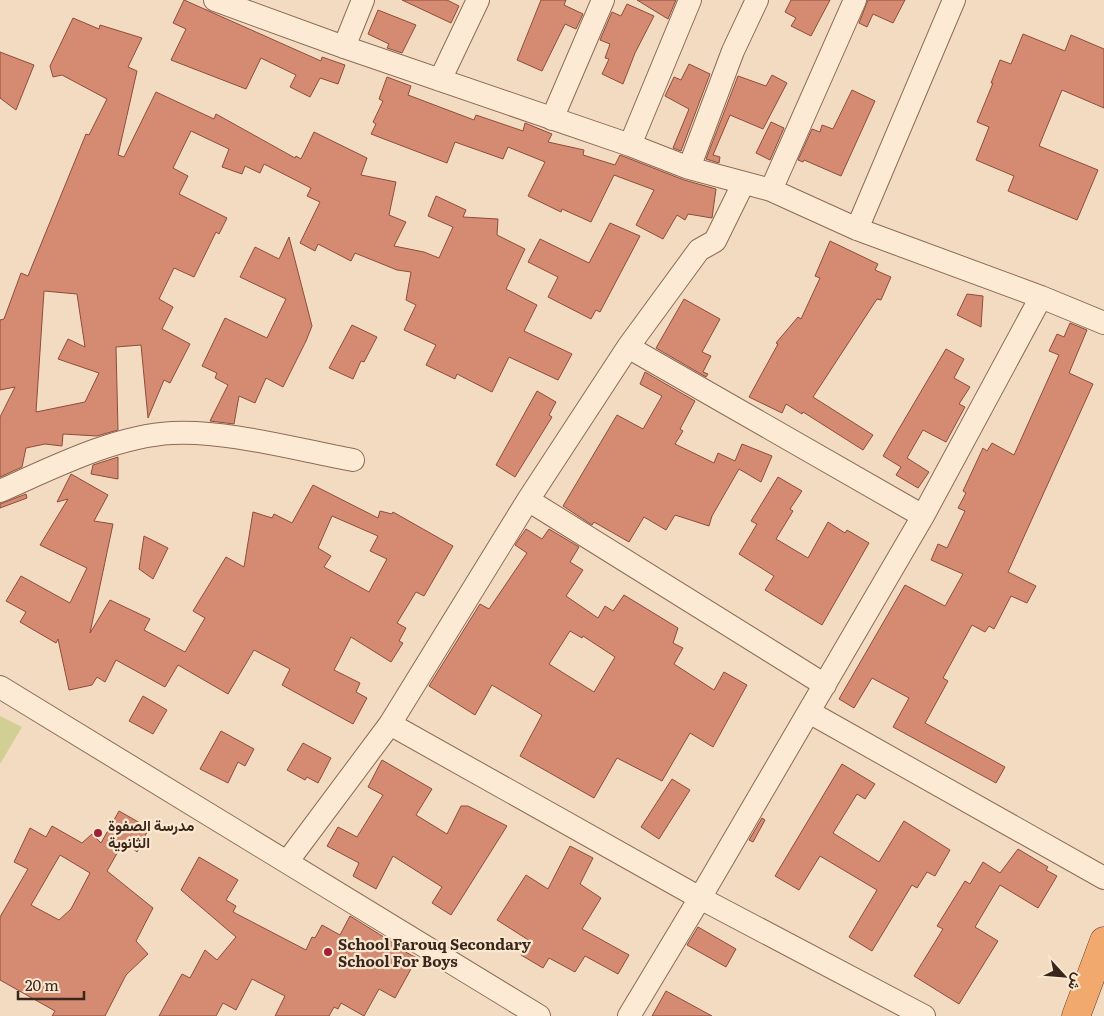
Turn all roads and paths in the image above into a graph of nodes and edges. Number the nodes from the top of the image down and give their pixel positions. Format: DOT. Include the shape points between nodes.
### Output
graph roads {
  1 [pos="216,0"];
  2 [pos="363,0"];
  3 [pos="478,0"];
  4 [pos="603,0"];
  5 [pos="690,0"];
  6 [pos="757,0"];
  7 [pos="855,0"];
  8 [pos="954,0"];
  9 [pos="270,9"];
  10 [pos="344,47"];
  11 [pos="440,80"];
  12 [pos="552,119"];
  13 [pos="630,145"];
  14 [pos="688,168"];
  15 [pos="743,184"];
  16 [pos="771,190"];
  17 [pos="857,229"];
  18 [pos="1041,297"];
  19 [pos="1104,323"];
  20 [pos="628,346"];
  21 [pos="353,460"];
  22 [pos="0,491"];
  23 [pos="528,500"];
  24 [pos="923,516"];
  25 [pos="824,685"];
  26 [pos="0,687"];
  27 [pos="809,712"];
  28 [pos="390,724"];
  29 [pos="287,862"];
  30 [pos="1104,878"];
  31 [pos="700,898"];
  32 [pos="1104,941"];
  33 [pos="1099,974"];
  34 [pos="539,1016"];
  35 [pos="628,1016"];
  36 [pos="924,1016"];
  37 [pos="1076,1016"];
  1 -- 9 [label="street"];
  2 -- 10 [label="street"];
  3 -- 11 [label="street"];
  4 -- 12 [label="street"];
  5 -- 13 [label="street"];
  6 -- 14 [label="street" via="733,51"];
  7 -- 16 [label="street"];
  8 -- 17 [label="street"];
  9 -- 10 [label="street"];
  10 -- 11 [label="street"];
  11 -- 12 [label="street"];
  12 -- 13 [label="street"];
  13 -- 14 [label="street"];
  14 -- 15 [label="street"];
  15 -- 16 [label="street"];
  15 -- 20 [label="street" via="715,241 699,250"];
  16 -- 17 [label="street"];
  17 -- 18 [label="street"];
  18 -- 19 [label="street"];
  18 -- 24 [label="street"];
  20 -- 23 [label="street"];
  20 -- 24 [label="street"];
  21 -- 22 [label="street" via="214,435 172,433 124,442"];
  23 -- 25 [label="street"];
  23 -- 28 [label="street"];
  24 -- 25 [label="street"];
  25 -- 27 [label="street"];
  26 -- 29 [label="street"];
  27 -- 30 [label="street"];
  27 -- 31 [label="street"];
  28 -- 29 [label="street"];
  28 -- 31 [label="street"];
  29 -- 34 [label="street"];
  31 -- 35 [label="street"];
  31 -- 36 [label="street"];
  32 -- 33 [label="highway"];
  33 -- 37 [label="highway"];
}
